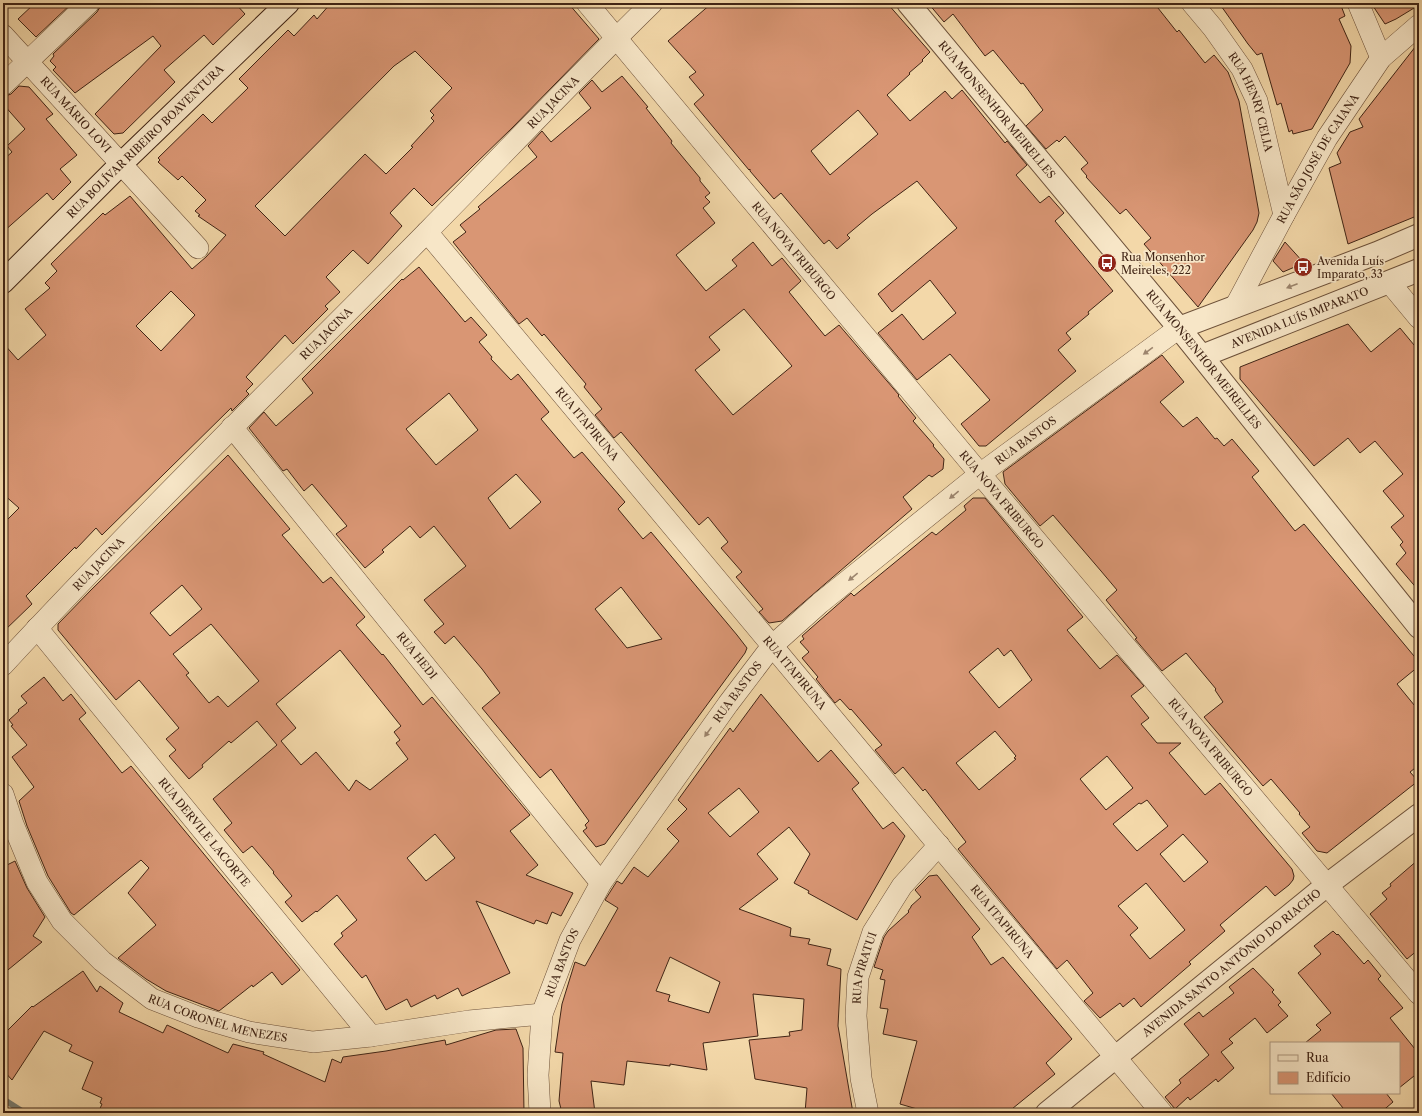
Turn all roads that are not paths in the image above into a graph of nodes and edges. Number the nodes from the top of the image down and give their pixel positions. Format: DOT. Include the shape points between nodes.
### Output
graph roads {
  1 [pos="89,3"];
  2 [pos="288,3"];
  3 [pos="587,3"];
  4 [pos="652,3"];
  5 [pos="908,3"];
  6 [pos="1192,3"];
  7 [pos="1358,3"];
  8 [pos="1419,25"];
  9 [pos="3,35"];
  10 [pos="617,37"];
  11 [pos="1381,58"];
  12 [pos="27,62"];
  13 [pos="3,85"];
  14 [pos="121,164"];
  15 [pos="1284,215"];
  16 [pos="427,232"];
  17 [pos="1419,235"];
  18 [pos="198,248"];
  19 [pos="1419,270"];
  20 [pos="3,282"];
  21 [pos="1390,283"];
  22 [pos="1235,308"];
  23 [pos="1419,318"];
  24 [pos="1179,328"];
  25 [pos="1202,356"];
  26 [pos="232,427"];
  27 [pos="980,474"];
  28 [pos="1419,627"];
  29 [pos="37,628"];
  30 [pos="772,646"];
  31 [pos="3,665"];
  32 [pos="3,794"];
  33 [pos="1419,815"];
  34 [pos="938,845"];
  35 [pos="601,883"];
  36 [pos="1327,885"];
  37 [pos="1419,994"];
  38 [pos="542,1014"];
  39 [pos="371,1036"];
  40 [pos="1115,1057"];
  41 [pos="540,1113"];
  42 [pos="868,1113"];
  43 [pos="1047,1113"];
  44 [pos="1162,1113"];
  1 -- 12 [label="street"];
  2 -- 14 [label="street, RUA BOLÍVAR RIBEIRO BOAVENTURA"];
  3 -- 10 [label="street, RUA NOVA FRIBURGO"];
  4 -- 10 [label="street, RUA JACINA"];
  5 -- 24 [label="street, RUA MONSENHOR MEIRELLES"];
  6 -- 15 [label="street, RUA HENRY CELIA" via="1242,69 1257,101"];
  7 -- 11 [label="street"];
  8 -- 11 [label="street, RUA SÃO JOSÉ DE CAIANA"];
  9 -- 12 [label="street, RUA MÁRIO LOVI"];
  10 -- 16 [label="street, RUA JACINA"];
  10 -- 27 [label="street, RUA NOVA FRIBURGO"];
  11 -- 15 [label="street, RUA SÃO JOSÉ DE CAIANA" via="1328,138"];
  12 -- 13 [label="street"];
  12 -- 14 [label="street, RUA MÁRIO LOVI"];
  14 -- 18 [label="street, RUA MÁRIO LOVI"];
  14 -- 20 [label="street, RUA BOLÍVAR RIBEIRO BOAVENTURA"];
  15 -- 22 [label="street, RUA SÃO JOSÉ DE CAIANA"];
  16 -- 26 [label="street, RUA JACINA"];
  16 -- 30 [label="street, RUA ITAPIRUNA"];
  17 -- 22 [label="street, one-way"];
  19 -- 21 [label="street, AVENIDA LUÍS IMPARATO"];
  21 -- 23 [label="street"];
  21 -- 25 [label="street, AVENIDA LUÍS IMPARATO"];
  22 -- 24 [label="street"];
  24 -- 25 [label="street, RUA MONSENHOR MEIRELLES"];
  24 -- 27 [label="street, RUA BASTOS, one-way"];
  25 -- 28 [label="street, RUA MONSENHOR MEIRELLES"];
  26 -- 29 [label="street, RUA JACINA"];
  26 -- 35 [label="street, RUA HEDI"];
  27 -- 30 [label="street, RUA BASTOS, one-way"];
  27 -- 36 [label="street, RUA NOVA FRIBURGO"];
  29 -- 31 [label="street, RUA JACINA"];
  29 -- 39 [label="street, RUA DERVILE LACORTE"];
  30 -- 34 [label="street, RUA ITAPIRUNA"];
  30 -- 35 [label="street, RUA BASTOS, one-way"];
  32 -- 39 [label="street, RUA CORONEL MENEZES" via="37,882 62,921 102,961 152,999 198,1017 249,1032 313,1042"];
  33 -- 36 [label="street, AVENIDA SANTO ANTÔNIO DO RIACHO"];
  34 -- 40 [label="street, RUA ITAPIRUNA"];
  34 -- 42 [label="street, RUA PIRATUI" via="902,886 873,932 858,977 856,1016 861,1078"];
  35 -- 38 [label="street, RUA BASTOS" via="570,940"];
  36 -- 37 [label="street, RUA NOVA FRIBURGO"];
  36 -- 40 [label="street, AVENIDA SANTO ANTÔNIO DO RIACHO"];
  38 -- 39 [label="street, RUA CORONEL MENEZES" via="469,1021"];
  38 -- 41 [label="street, RUA BASTOS" via="538,1075"];
  40 -- 43 [label="street, AVENIDA SANTO ANTÔNIO DO RIACHO"];
  40 -- 44 [label="street, RUA ITAPIRUNA"];
}
